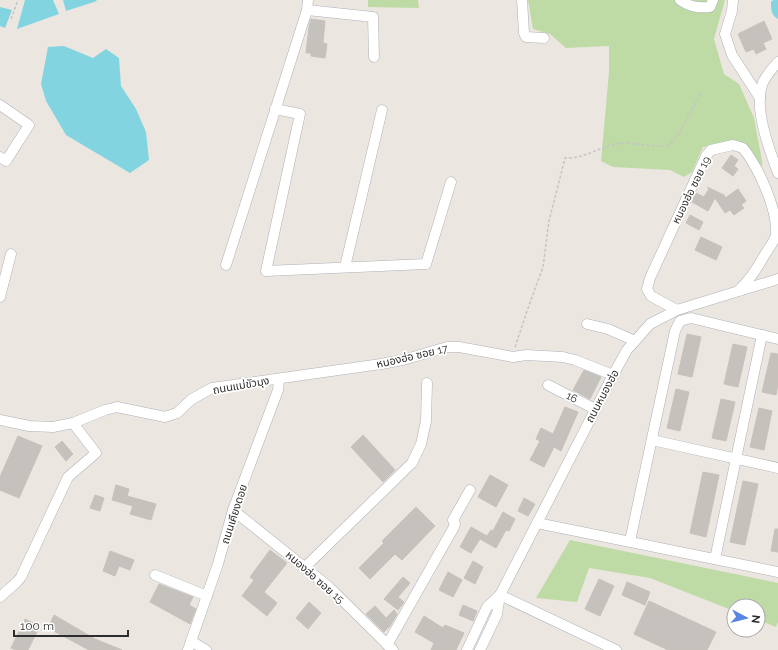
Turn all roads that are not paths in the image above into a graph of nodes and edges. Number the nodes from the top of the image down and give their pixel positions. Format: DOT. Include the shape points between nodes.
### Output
graph roads {
  1 [pos="522,0"];
  2 [pos="680,0"];
  3 [pos="713,0"];
  4 [pos="733,0"];
  5 [pos="307,5"];
  6 [pos="544,38"];
  7 [pos="374,57"];
  8 [pos="778,62"];
  9 [pos="760,98"];
  10 [pos="0,105"];
  11 [pos="275,109"];
  12 [pos="382,110"];
  13 [pos="0,157"];
  14 [pos="778,173"];
  15 [pos="451,182"];
  16 [pos="11,254"];
  17 [pos="226,265"];
  18 [pos="345,267"];
  19 [pos="778,279"];
  20 [pos="738,292"];
  21 [pos="0,297"];
  22 [pos="677,310"];
  23 [pos="587,324"];
  24 [pos="762,335"];
  25 [pos="778,339"];
  26 [pos="635,341"];
  27 [pos="612,375"];
  28 [pos="279,379"];
  29 [pos="427,383"];
  30 [pos="548,385"];
  31 [pos="595,409"];
  32 [pos="0,420"];
  33 [pos="73,423"];
  34 [pos="652,440"];
  35 [pos="736,458"];
  36 [pos="778,468"];
  37 [pos="470,490"];
  38 [pos="233,510"];
  39 [pos="537,523"];
  40 [pos="630,541"];
  41 [pos="715,559"];
  42 [pos="305,567"];
  43 [pos="778,572"];
  44 [pos="155,575"];
  45 [pos="500,595"];
  46 [pos="207,596"];
  47 [pos="0,597"];
  48 [pos="190,646"];
  49 [pos="390,647"];
  50 [pos="206,650"];
  51 [pos="467,650"];
  52 [pos="480,650"];
  53 [pos="616,650"];
  1 -- 6 [label="street" via="526,37"];
  2 -- 3 [label="street" via="699,8 710,7"];
  4 -- 9 [label="street" via="725,34 732,55"];
  5 -- 7 [label="street" via="373,17"];
  5 -- 11 [label="street"];
  8 -- 9 [label="street" via="762,84"];
  9 -- 14 [label="street" via="770,152"];
  10 -- 13 [label="street" via="29,125 6,160"];
  11 -- 17 [label="street"];
  11 -- 18 [label="street" via="300,114 266,271"];
  12 -- 18 [label="street"];
  15 -- 18 [label="street" via="426,264"];
  16 -- 21 [label="street"];
  19 -- 20 [label="street, ถนนหนองฮ่อ"];
  20 -- 22 [label="street, ถนนหนองฮ่อ"];
  20 -- 22 [label="street, หนองฮ่อ ซอย 19" via="762,261 776,235 778,225 771,193 743,148 733,145 711,150 706,156 650,278 647,288 650,296"];
  22 -- 26 [label="street, ถนนหนองฮ่อ" via="650,324"];
  23 -- 26 [label="street" via="608,329"];
  24 -- 25 [label="street"];
  24 -- 34 [label="street" via="690,318 680,321 675,331"];
  24 -- 35 [label="street"];
  26 -- 27 [label="street, ถนนหนองฮ่อ"];
  27 -- 28 [label="street, หนองฮ่อ ซอย 17" via="563,357 512,357 447,347 404,360"];
  27 -- 31 [label="street, ถนนหนองฮ่อ"];
  28 -- 33 [label="street, ถนนแม่ขัวมุง" via="212,388 192,399 177,413 165,417 117,408"];
  28 -- 38 [label="street, ถนนเคียงดอย" via="278,390"];
  29 -- 42 [label="street" via="426,421 421,444 412,463"];
  30 -- 31 [label="street, 16"];
  31 -- 39 [label="street, ถนนหนองฮ่อ"];
  32 -- 33 [label="street, ถนนแม่ขัวมุง" via="40,427"];
  33 -- 47 [label="street" via="96,453 68,477 21,577"];
  34 -- 35 [label="street"];
  34 -- 40 [label="street"];
  35 -- 36 [label="street"];
  35 -- 41 [label="street"];
  37 -- 49 [label="street" via="453,520 454,527"];
  38 -- 42 [label="street, หนองฮ่อ ซอย 15"];
  38 -- 46 [label="street, ถนนเคียงดอย"];
  39 -- 40 [label="street"];
  39 -- 45 [label="street, ถนนหนองฮ่อ"];
  40 -- 41 [label="street"];
  41 -- 43 [label="street"];
  42 -- 49 [label="street, หนองฮ่อ ซอย 15" via="341,598"];
  44 -- 46 [label="street"];
  45 -- 51 [label="street, ถนนหนองฮ่อ" via="487,607"];
  45 -- 52 [label="street, ถนนหนองฮ่อ" via="497,614"];
  45 -- 53 [label="street"];
  46 -- 48 [label="street, ถนนเคียงดอย"];
  48 -- 50 [label="street"];
}
